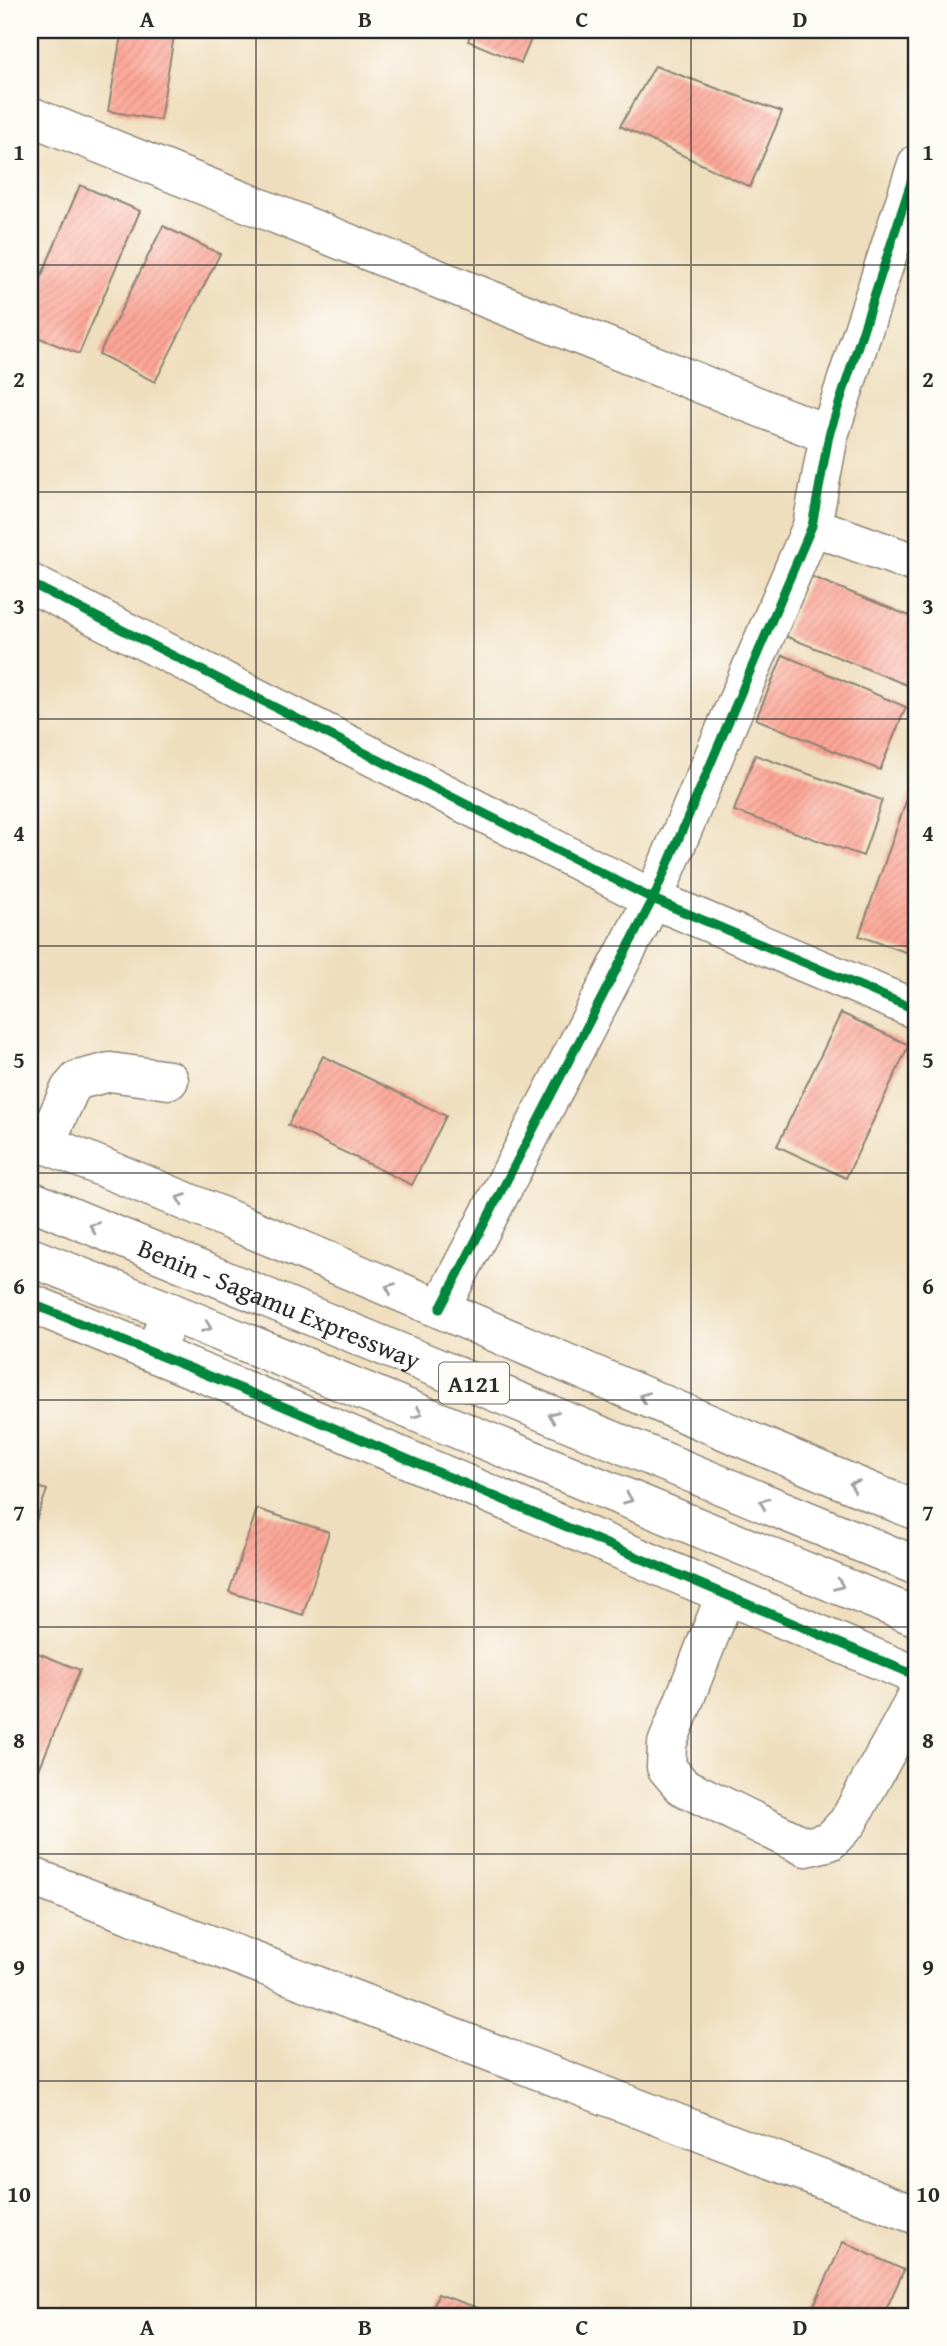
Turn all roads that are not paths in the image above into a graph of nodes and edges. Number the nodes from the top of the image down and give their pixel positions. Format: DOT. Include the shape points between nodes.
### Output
graph roads {
  1 [pos="30,116"];
  2 [pos="917,164"];
  3 [pos="830,435"];
  4 [pos="812,526"];
  5 [pos="917,564"];
  6 [pos="30,583"];
  7 [pos="653,899"];
  8 [pos="917,1010"];
  9 [pos="169,1080"];
  10 [pos="38,1141"];
  11 [pos="30,1200"];
  12 [pos="30,1257"];
  13 [pos="30,1303"];
  14 [pos="440,1309"];
  15 [pos="171,1312"];
  16 [pos="154,1353"];
  17 [pos="917,1511"];
  18 [pos="917,1566"];
  19 [pos="725,1596"];
  20 [pos="917,1617"];
  21 [pos="917,1676"];
  22 [pos="917,1696"];
  23 [pos="30,1877"];
  24 [pos="917,2215"];
  1 -- 3 [label="main road"];
  2 -- 3 [label="main road"];
  3 -- 4 [label="main road"];
  4 -- 5 [label="main road"];
  4 -- 7 [label="main road"];
  6 -- 7 [label="main road"];
  7 -- 8 [label="main road"];
  7 -- 14 [label="main road"];
  9 -- 10 [label="main road" via="110,1072 78,1080"];
  14 -- 10 [label="main road, one-way"];
  18 -- 11 [label="main road, Benin - Sagamu Expressway / A121, one-way"];
  12 -- 15 [label="main road, A121"];
  13 -- 16 [label="main road"];
  17 -- 14 [label="main road, one-way"];
  15 -- 16 [label="main road"];
  15 -- 20 [label="main road, A121, one-way"];
  16 -- 19 [label="main road"];
  19 -- 21 [label="main road"];
  19 -- 22 [label="main road" via="667,1744 666,1767 682,1786 806,1847 830,1841 848,1822"];
  23 -- 24 [label="main road"];
}
